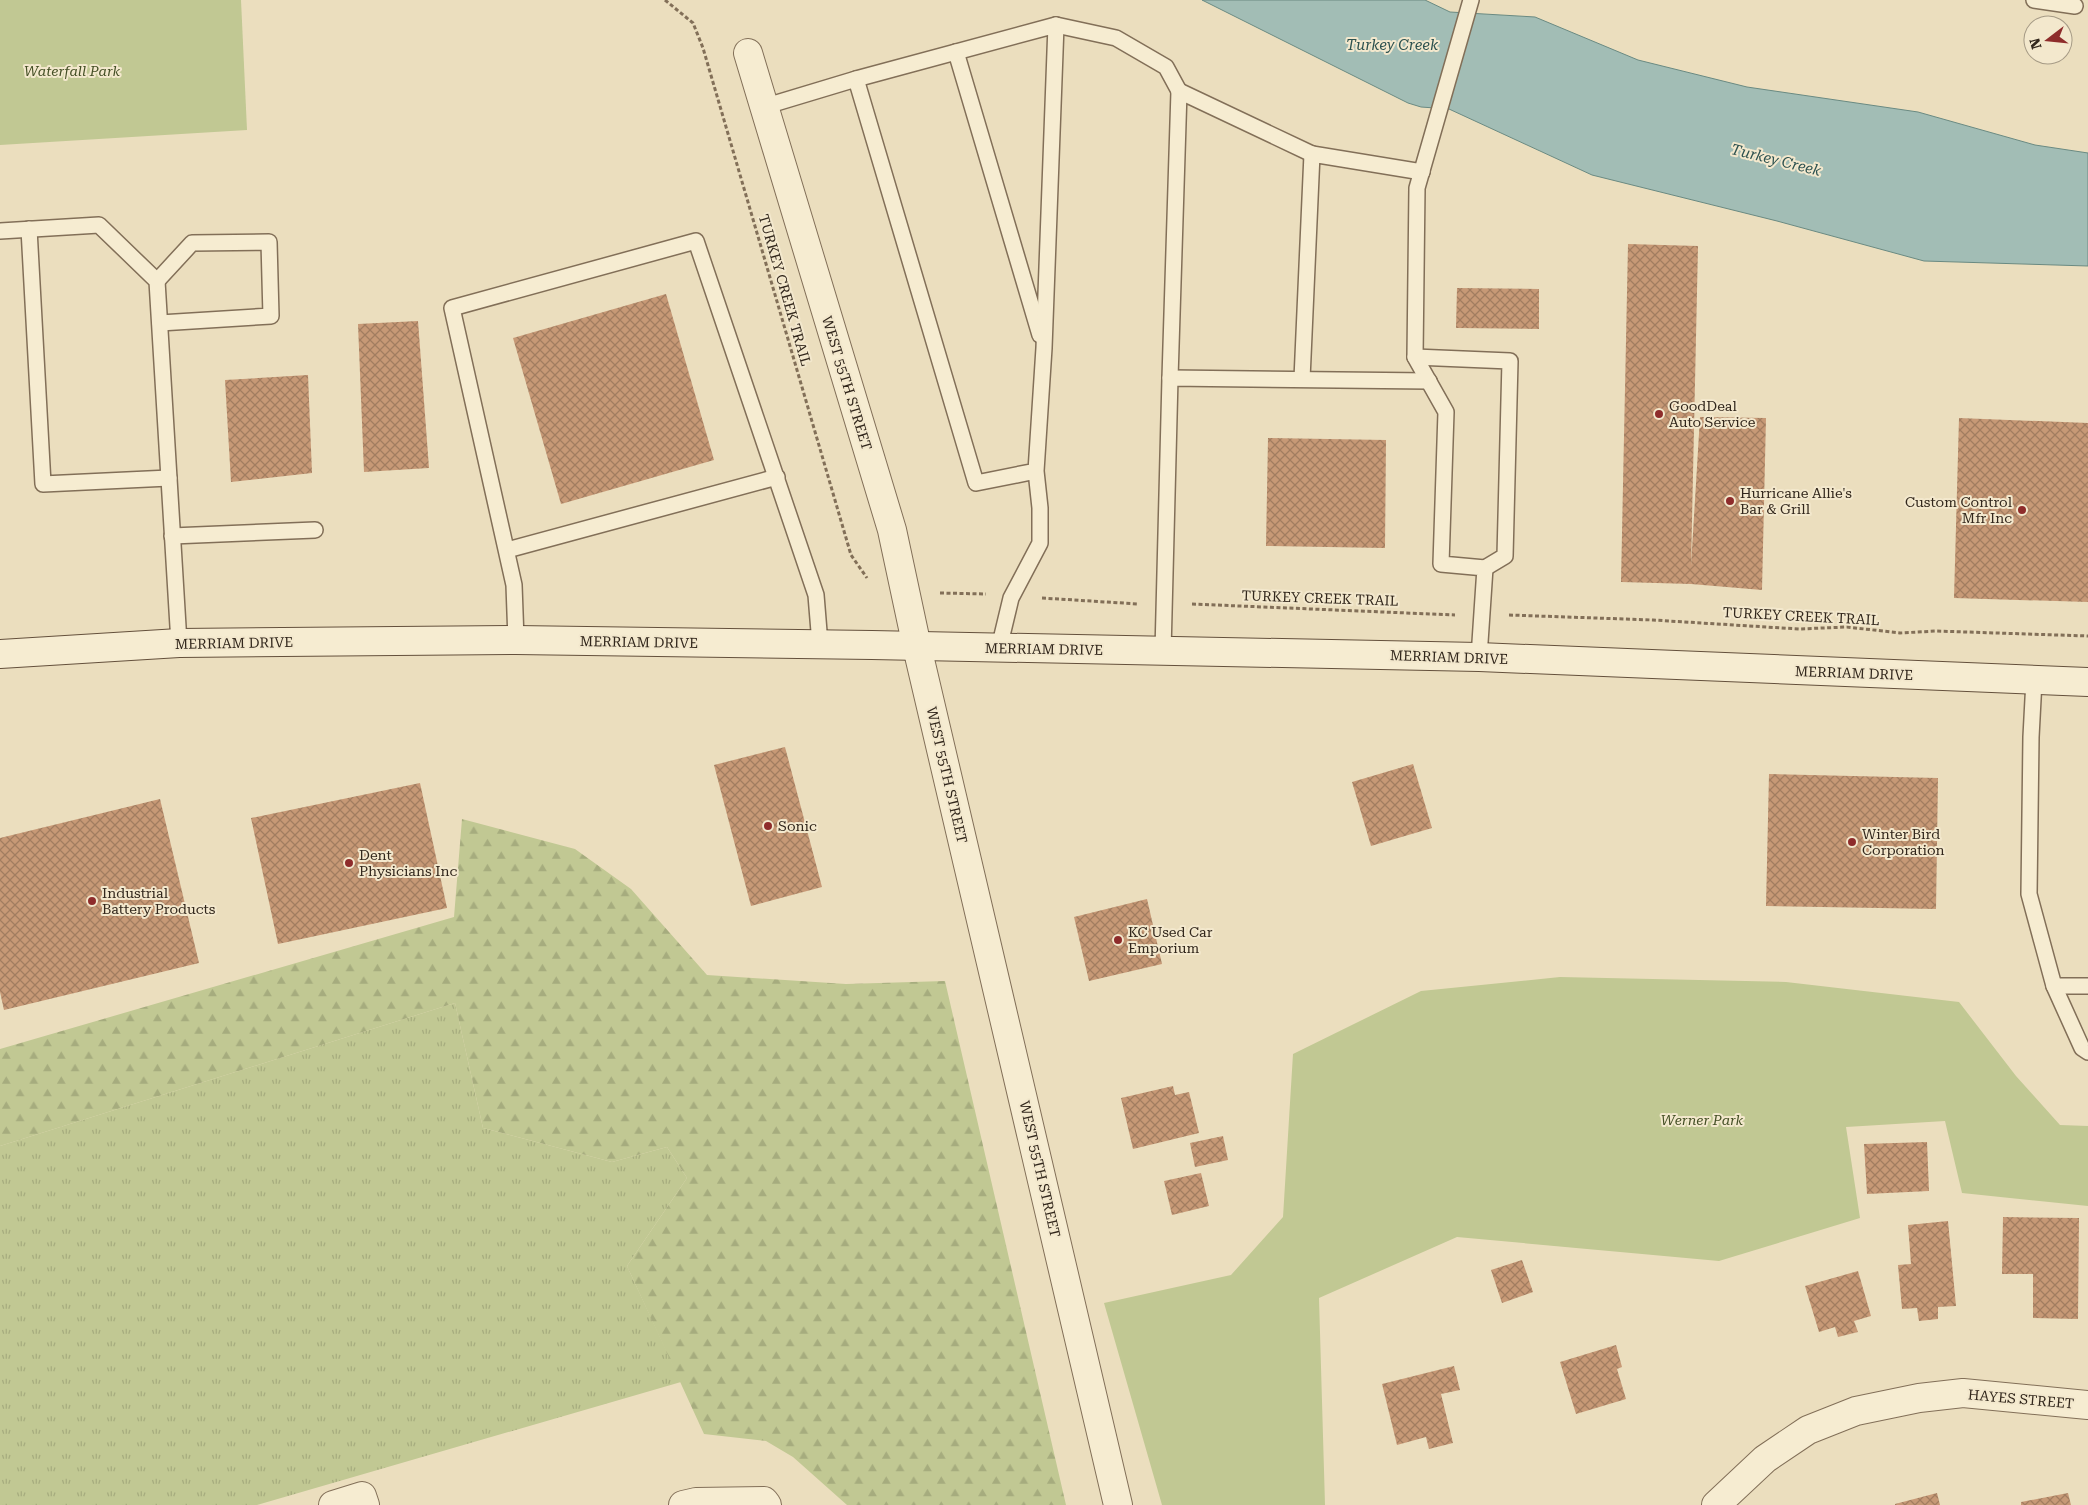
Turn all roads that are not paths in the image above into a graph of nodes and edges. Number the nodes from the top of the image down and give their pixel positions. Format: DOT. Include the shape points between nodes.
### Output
graph roads {
  1 [pos="2034,0"];
  2 [pos="1471,1"];
  3 [pos="2079,4"];
  4 [pos="1056,25"];
  5 [pos="956,52"];
  6 [pos="748,53"];
  7 [pos="856,79"];
  8 [pos="1179,91"];
  9 [pos="763,107"];
  10 [pos="1312,154"];
  11 [pos="1422,172"];
  12 [pos="29,229"];
  13 [pos="0,231"];
  14 [pos="157,281"];
  15 [pos="160,323"];
  16 [pos="1044,348"];
  17 [pos="1415,357"];
  18 [pos="1170,378"];
  19 [pos="1302,379"];
  20 [pos="1428,380"];
  21 [pos="1036,471"];
  22 [pos="777,477"];
  23 [pos="169,478"];
  24 [pos="315,530"];
  25 [pos="172,536"];
  26 [pos="507,550"];
  27 [pos="1485,568"];
  28 [pos="516,640"];
  29 [pos="179,643"];
  30 [pos="820,644"];
  31 [pos="917,646"];
  32 [pos="999,648"];
  33 [pos="1163,651"];
  34 [pos="0,654"];
  35 [pos="1479,657"];
  36 [pos="2034,680"];
  37 [pos="2088,682"];
  38 [pos="2054,986"];
  39 [pos="2088,986"];
  40 [pos="2088,1052"];
  41 [pos="2088,1405"];
  42 [pos="333,1505"];
  43 [pos="365,1505"];
  44 [pos="683,1505"];
  45 [pos="767,1505"];
  46 [pos="1118,1505"];
  47 [pos="1716,1505"];
  1 -- 3 [label="lane"];
  2 -- 11 [label="lane"];
  4 -- 5 [label="lane"];
  4 -- 8 [label="lane" via="1116,38 1166,67"];
  4 -- 16 [label="lane"];
  5 -- 7 [label="lane"];
  5 -- 16 [label="lane"];
  6 -- 9 [label="main road, WEST 55TH STREET"];
  7 -- 9 [label="lane"];
  7 -- 21 [label="lane" via="976,483"];
  8 -- 10 [label="lane"];
  8 -- 18 [label="lane"];
  9 -- 31 [label="main road, WEST 55TH STREET" via="892,530"];
  10 -- 11 [label="lane"];
  10 -- 19 [label="lane"];
  11 -- 17 [label="lane" via="1417,188"];
  12 -- 13 [label="lane"];
  12 -- 14 [label="lane" via="99,225"];
  12 -- 23 [label="lane" via="42,484"];
  14 -- 15 [label="lane"];
  14 -- 15 [label="lane" via="192,243 269,242 271,316"];
  15 -- 23 [label="lane"];
  16 -- 21 [label="lane"];
  17 -- 20 [label="lane"];
  17 -- 27 [label="lane" via="1510,361 1505,556"];
  18 -- 19 [label="lane"];
  18 -- 33 [label="lane"];
  19 -- 20 [label="lane"];
  20 -- 27 [label="lane" via="1446,412 1441,564"];
  21 -- 32 [label="lane" via="1040,543 1011,598"];
  22 -- 26 [label="lane"];
  22 -- 26 [label="lane" via="696,241 452,308"];
  22 -- 30 [label="lane" via="816,595"];
  23 -- 25 [label="lane"];
  24 -- 25 [label="lane"];
  25 -- 29 [label="lane"];
  26 -- 28 [label="lane" via="514,585"];
  27 -- 35 [label="lane"];
  28 -- 29 [label="main road, MERRIAM DRIVE"];
  28 -- 30 [label="main road, MERRIAM DRIVE"];
  29 -- 34 [label="main road, MERRIAM DRIVE"];
  30 -- 31 [label="main road, MERRIAM DRIVE"];
  31 -- 32 [label="main road, MERRIAM DRIVE"];
  31 -- 46 [label="main road, WEST 55TH STREET"];
  32 -- 33 [label="main road, MERRIAM DRIVE"];
  33 -- 35 [label="main road, MERRIAM DRIVE"];
  35 -- 36 [label="main road, MERRIAM DRIVE"];
  36 -- 37 [label="main road, MERRIAM DRIVE"];
  36 -- 38 [label="lane" via="2029,894"];
  38 -- 39 [label="lane"];
  38 -- 40 [label="lane" via="2082,1048"];
  41 -- 47 [label="main road, HAYES STREET" via="1963,1393 1856,1411 1808,1430 1766,1459"];
  42 -- 43 [label="main road" via="362,1496"];
  44 -- 45 [label="main road" via="764,1501"];
}
